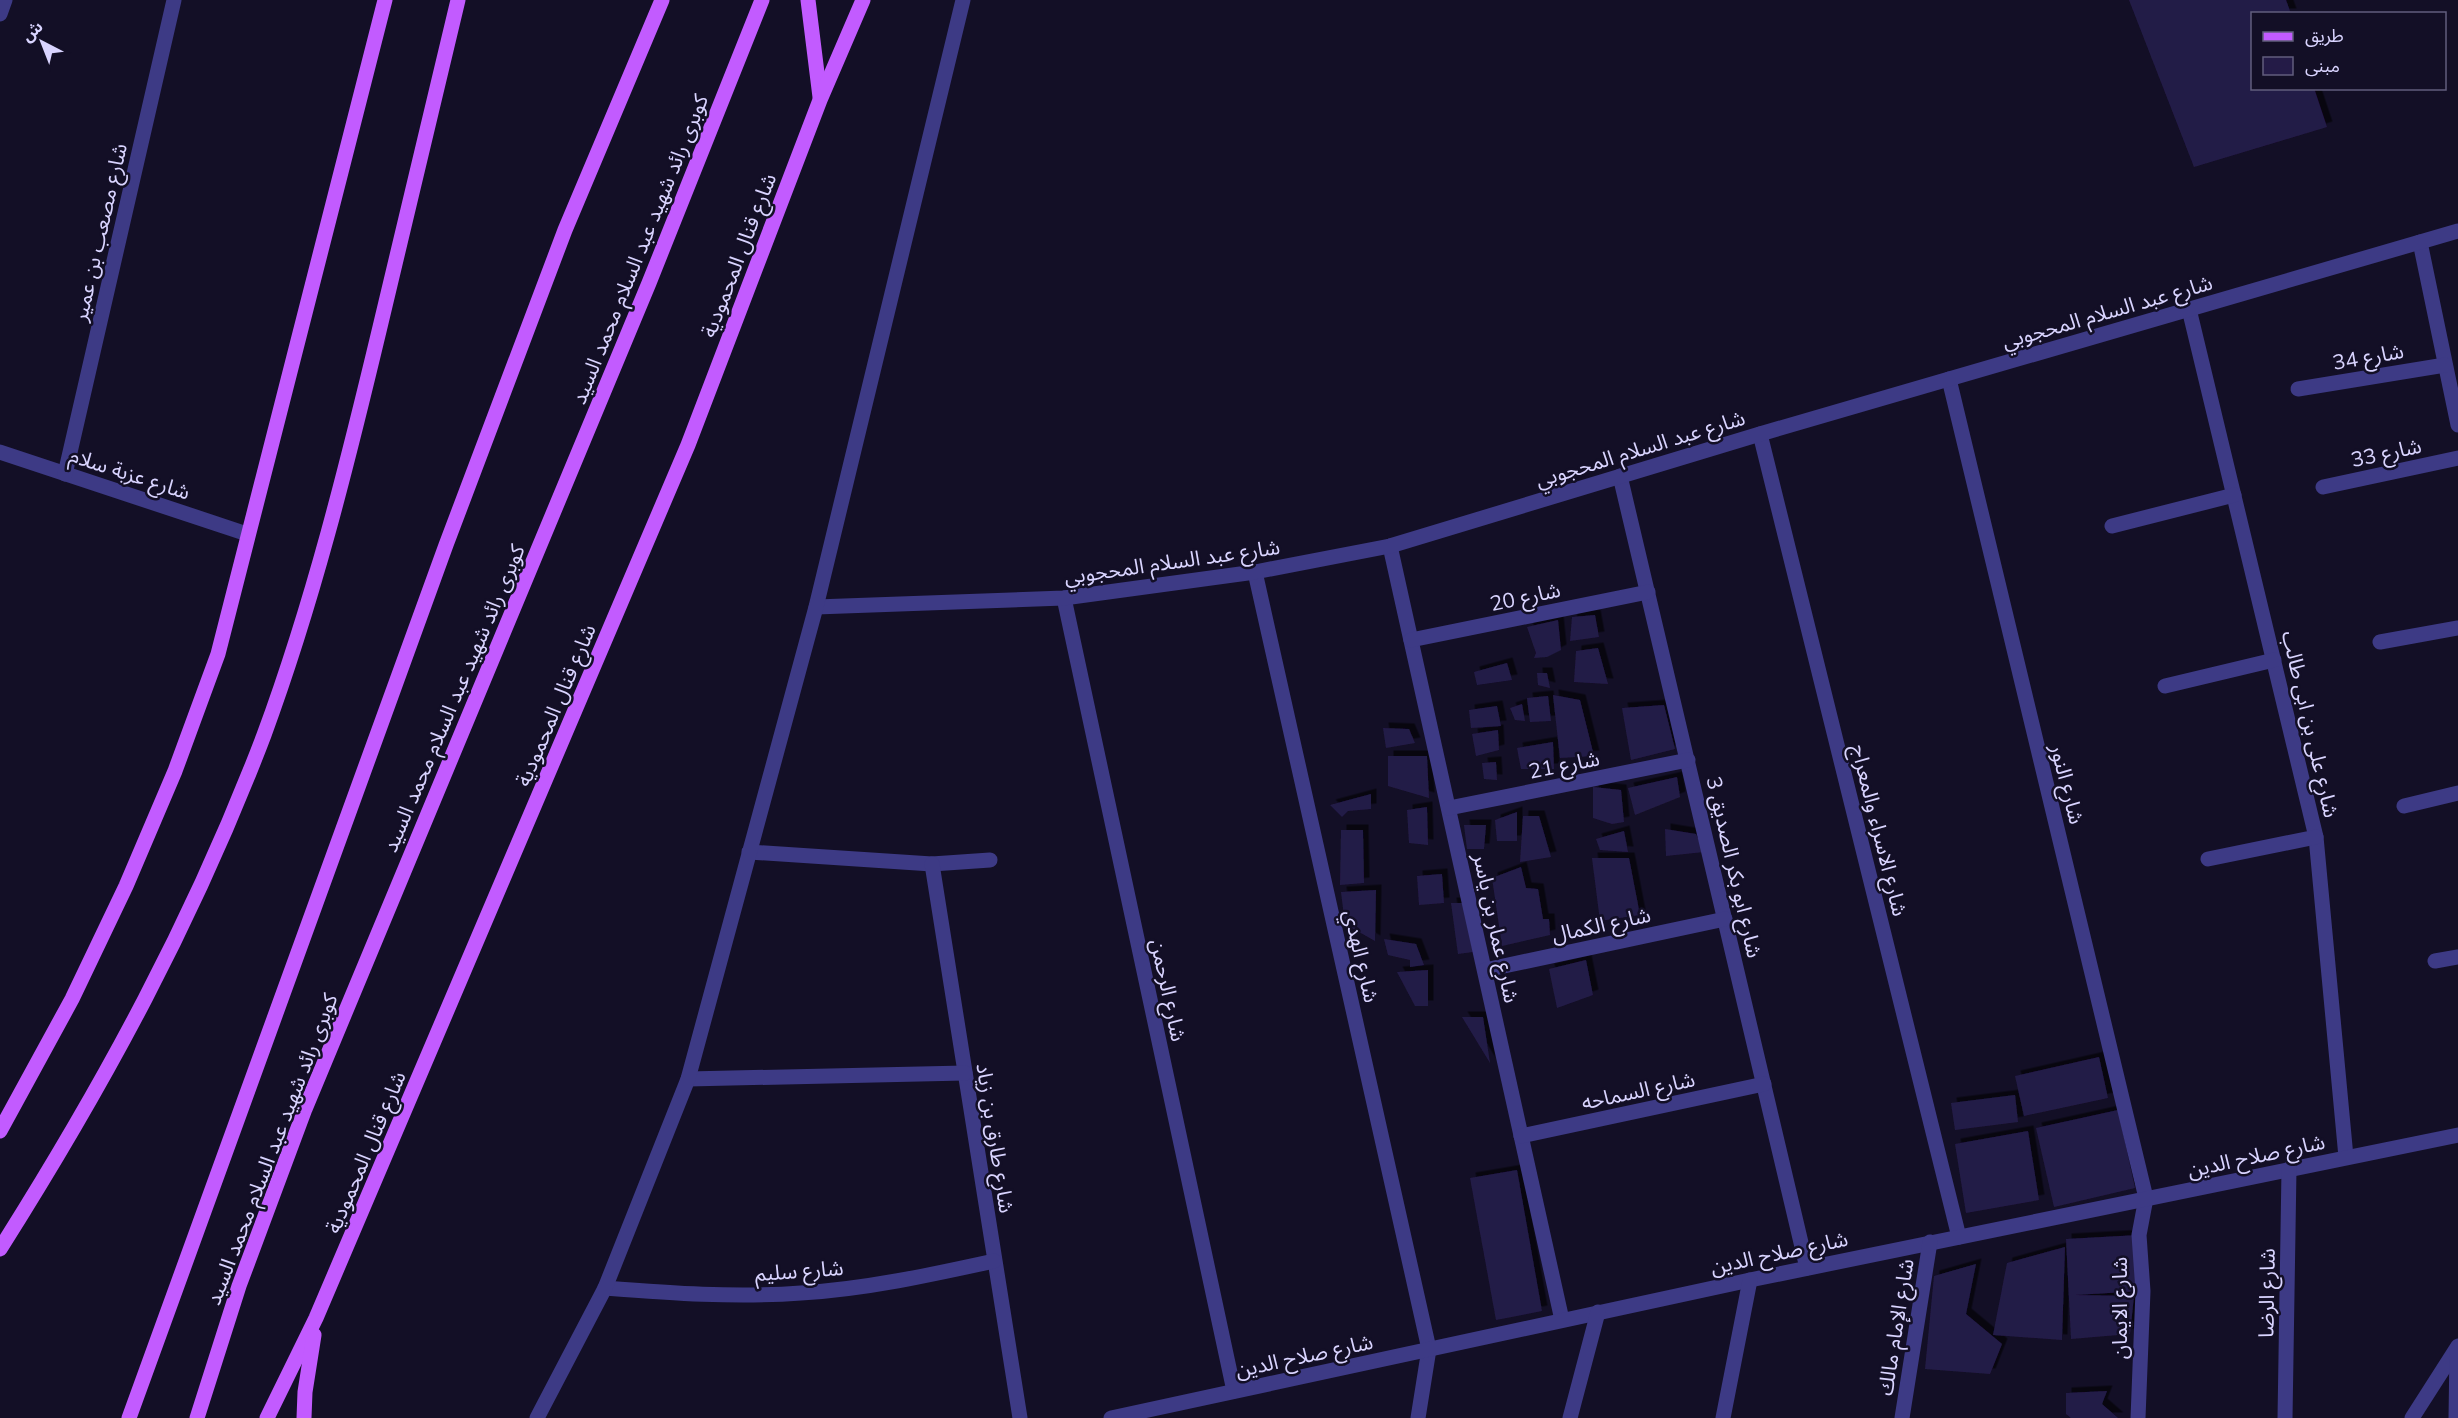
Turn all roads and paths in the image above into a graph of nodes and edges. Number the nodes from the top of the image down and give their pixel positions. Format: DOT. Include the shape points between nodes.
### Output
graph roads {
  1 [pos="4,0"];
  2 [pos="174,0"];
  3 [pos="385,0"];
  4 [pos="458,0"];
  5 [pos="662,0"];
  6 [pos="762,0"];
  7 [pos="808,0"];
  8 [pos="863,0"];
  9 [pos="963,0"];
  10 [pos="0,14"];
  11 [pos="820,100"];
  12 [pos="2458,231"];
  13 [pos="2420,242"];
  14 [pos="2189,309"];
  15 [pos="2445,365"];
  16 [pos="1949,380"];
  17 [pos="2298,390"];
  18 [pos="2458,425"];
  19 [pos="1760,434"];
  20 [pos="0,452"];
  21 [pos="2458,458"];
  22 [pos="65,474"];
  23 [pos="1620,476"];
  24 [pos="2323,488"];
  25 [pos="2234,495"];
  26 [pos="2112,526"];
  27 [pos="247,534"];
  28 [pos="1390,546"];
  29 [pos="1254,572"];
  30 [pos="1648,592"];
  31 [pos="1064,598"];
  32 [pos="816,607"];
  33 [pos="2458,628"];
  34 [pos="1411,640"];
  35 [pos="2380,642"];
  36 [pos="2274,660"];
  37 [pos="2165,686"];
  38 [pos="1688,760"];
  39 [pos="2458,793"];
  40 [pos="2404,806"];
  41 [pos="1449,808"];
  42 [pos="2316,837"];
  43 [pos="749,852"];
  44 [pos="2208,859"];
  45 [pos="990,860"];
  46 [pos="932,864"];
  47 [pos="1725,920"];
  48 [pos="2458,957"];
  49 [pos="2435,961"];
  50 [pos="1485,970"];
  51 [pos="965,1072"];
  52 [pos="688,1079"];
  53 [pos="1764,1084"];
  54 [pos="0,1131"];
  55 [pos="2458,1134"];
  56 [pos="1521,1136"];
  57 [pos="2346,1157"];
  58 [pos="2289,1169"];
  59 [pos="2146,1198"];
  60 [pos="1959,1237"];
  61 [pos="1930,1242"];
  62 [pos="0,1249"];
  63 [pos="994,1261"];
  64 [pos="1807,1268"];
  65 [pos="1750,1280"];
  66 [pos="604,1288"];
  67 [pos="1598,1312"];
  68 [pos="316,1318"];
  69 [pos="1563,1320"];
  70 [pos="2458,1347"];
  71 [pos="1429,1349"];
  72 [pos="1233,1391"];
  73 [pos="1154,1413"];
  74 [pos="129,1418"];
  75 [pos="197,1418"];
  76 [pos="267,1418"];
  77 [pos="304,1418"];
  78 [pos="537,1418"];
  79 [pos="1020,1418"];
  80 [pos="1111,1418"];
  81 [pos="1418,1418"];
  82 [pos="1570,1418"];
  83 [pos="1723,1418"];
  84 [pos="1902,1418"];
  85 [pos="2138,1418"];
  86 [pos="2285,1418"];
  87 [pos="2412,1418"];
  88 [pos="2456,1418"];
  1 -- 10 [label="street"];
  2 -- 22 [label="street, شارع مصعب بن عمير"];
  3 -- 27 [label="main road"];
  4 -- 62 [label="main road" via="333,516 264,734 222,840 125,1040 62,1152"];
  5 -- 74 [label="main road, كوبرى رائد شهيد عبد السلام محمد السيد" via="565,231 446,544"];
  6 -- 75 [label="main road, كوبرى رائد شهيد عبد السلام محمد السيد" via="645,294 305,1109 239,1286"];
  7 -- 11 [label="main road"];
  8 -- 11 [label="main road, شارع قنال المحمودية"];
  9 -- 32 [label="street"];
  11 -- 68 [label="main road, شارع قنال المحمودية" via="688,445"];
  12 -- 13 [label="street, شارع عبد السلام المحجوبي"];
  13 -- 14 [label="street, شارع عبد السلام المحجوبي"];
  13 -- 15 [label="street"];
  14 -- 16 [label="street, شارع عبد السلام المحجوبي"];
  14 -- 25 [label="street, شارع على بن ابى طالب"];
  15 -- 17 [label="street, شارع 34"];
  15 -- 18 [label="street"];
  16 -- 19 [label="street, شارع عبد السلام المحجوبي"];
  16 -- 59 [label="street, شارع النور"];
  19 -- 23 [label="street, شارع عبد السلام المحجوبي"];
  19 -- 60 [label="street, شارع الاسراء والمعراج"];
  20 -- 22 [label="street, شارع عزبة سلام"];
  21 -- 24 [label="street, شارع 33"];
  22 -- 27 [label="street, شارع عزبة سلام"];
  23 -- 28 [label="street, شارع عبد السلام المحجوبي"];
  23 -- 30 [label="street, شارع ابو بكر الصديق 3"];
  25 -- 26 [label="street"];
  25 -- 36 [label="street, شارع على بن ابى طالب"];
  27 -- 54 [label="main road" via="218,654 175,771 72,999"];
  28 -- 29 [label="street, شارع عبد السلام المحجوبي"];
  28 -- 34 [label="street, شارع عمار بن ياسر"];
  29 -- 31 [label="street, شارع عبد السلام المحجوبي"];
  29 -- 71 [label="street, شارع الهدي"];
  30 -- 34 [label="street, شارع 20"];
  30 -- 38 [label="street, شارع ابو بكر الصديق 3"];
  31 -- 32 [label="street, شارع عبد السلام المحجوبي"];
  31 -- 72 [label="street, شارع الرحمن"];
  32 -- 43 [label="street"];
  33 -- 35 [label="street"];
  34 -- 41 [label="street, شارع عمار بن ياسر"];
  36 -- 37 [label="street"];
  36 -- 42 [label="street, شارع على بن ابى طالب"];
  38 -- 41 [label="street, شارع 21"];
  38 -- 47 [label="street, شارع ابو بكر الصديق 3"];
  39 -- 40 [label="street"];
  41 -- 50 [label="street, شارع عمار بن ياسر"];
  42 -- 44 [label="street"];
  42 -- 57 [label="street, شارع على بن ابى طالب"];
  43 -- 46 [label="street"];
  43 -- 52 [label="street"];
  45 -- 46 [label="street"];
  46 -- 51 [label="street, شارع طارق بن زياد"];
  47 -- 50 [label="street, شارع الكمال"];
  47 -- 53 [label="street, شارع ابو بكر الصديق 3"];
  48 -- 49 [label="street"];
  50 -- 56 [label="street, شارع عمار بن ياسر"];
  51 -- 52 [label="street"];
  51 -- 63 [label="street, شارع طارق بن زياد"];
  52 -- 66 [label="street"];
  53 -- 56 [label="street, شارع السماحه"];
  53 -- 64 [label="street, شارع ابو بكر الصديق 3"];
  55 -- 57 [label="street, شارع صلاح الدين"];
  56 -- 69 [label="street, شارع عمار بن ياسر"];
  57 -- 58 [label="street, شارع صلاح الدين"];
  58 -- 59 [label="street, شارع صلاح الدين"];
  58 -- 86 [label="street, شارع الرضا"];
  59 -- 60 [label="street, شارع صلاح الدين"];
  59 -- 85 [label="street, شارع الايمان" via="2139,1235 2143,1291"];
  60 -- 61 [label="street, شارع صلاح الدين"];
  61 -- 64 [label="street, شارع صلاح الدين"];
  61 -- 84 [label="street, شارع الإمام مالك"];
  63 -- 66 [label="street, شارع سليم" via="898,1282 801,1293 703,1296"];
  63 -- 79 [label="street, شارع طارق بن زياد"];
  64 -- 65 [label="street, شارع صلاح الدين"];
  65 -- 67 [label="street, شارع صلاح الدين"];
  65 -- 83 [label="street"];
  66 -- 78 [label="street"];
  67 -- 69 [label="street, شارع صلاح الدين"];
  67 -- 82 [label="street"];
  68 -- 76 [label="main road, شارع قنال المحمودية"];
  68 -- 77 [label="main road"];
  69 -- 71 [label="street, شارع صلاح الدين"];
  70 -- 87 [label="street"];
  70 -- 88 [label="street"];
  71 -- 72 [label="street, شارع صلاح الدين"];
  71 -- 81 [label="street"];
  72 -- 73 [label="street, شارع صلاح الدين"];
  73 -- 80 [label="street, شارع صلاح الدين"];
}
